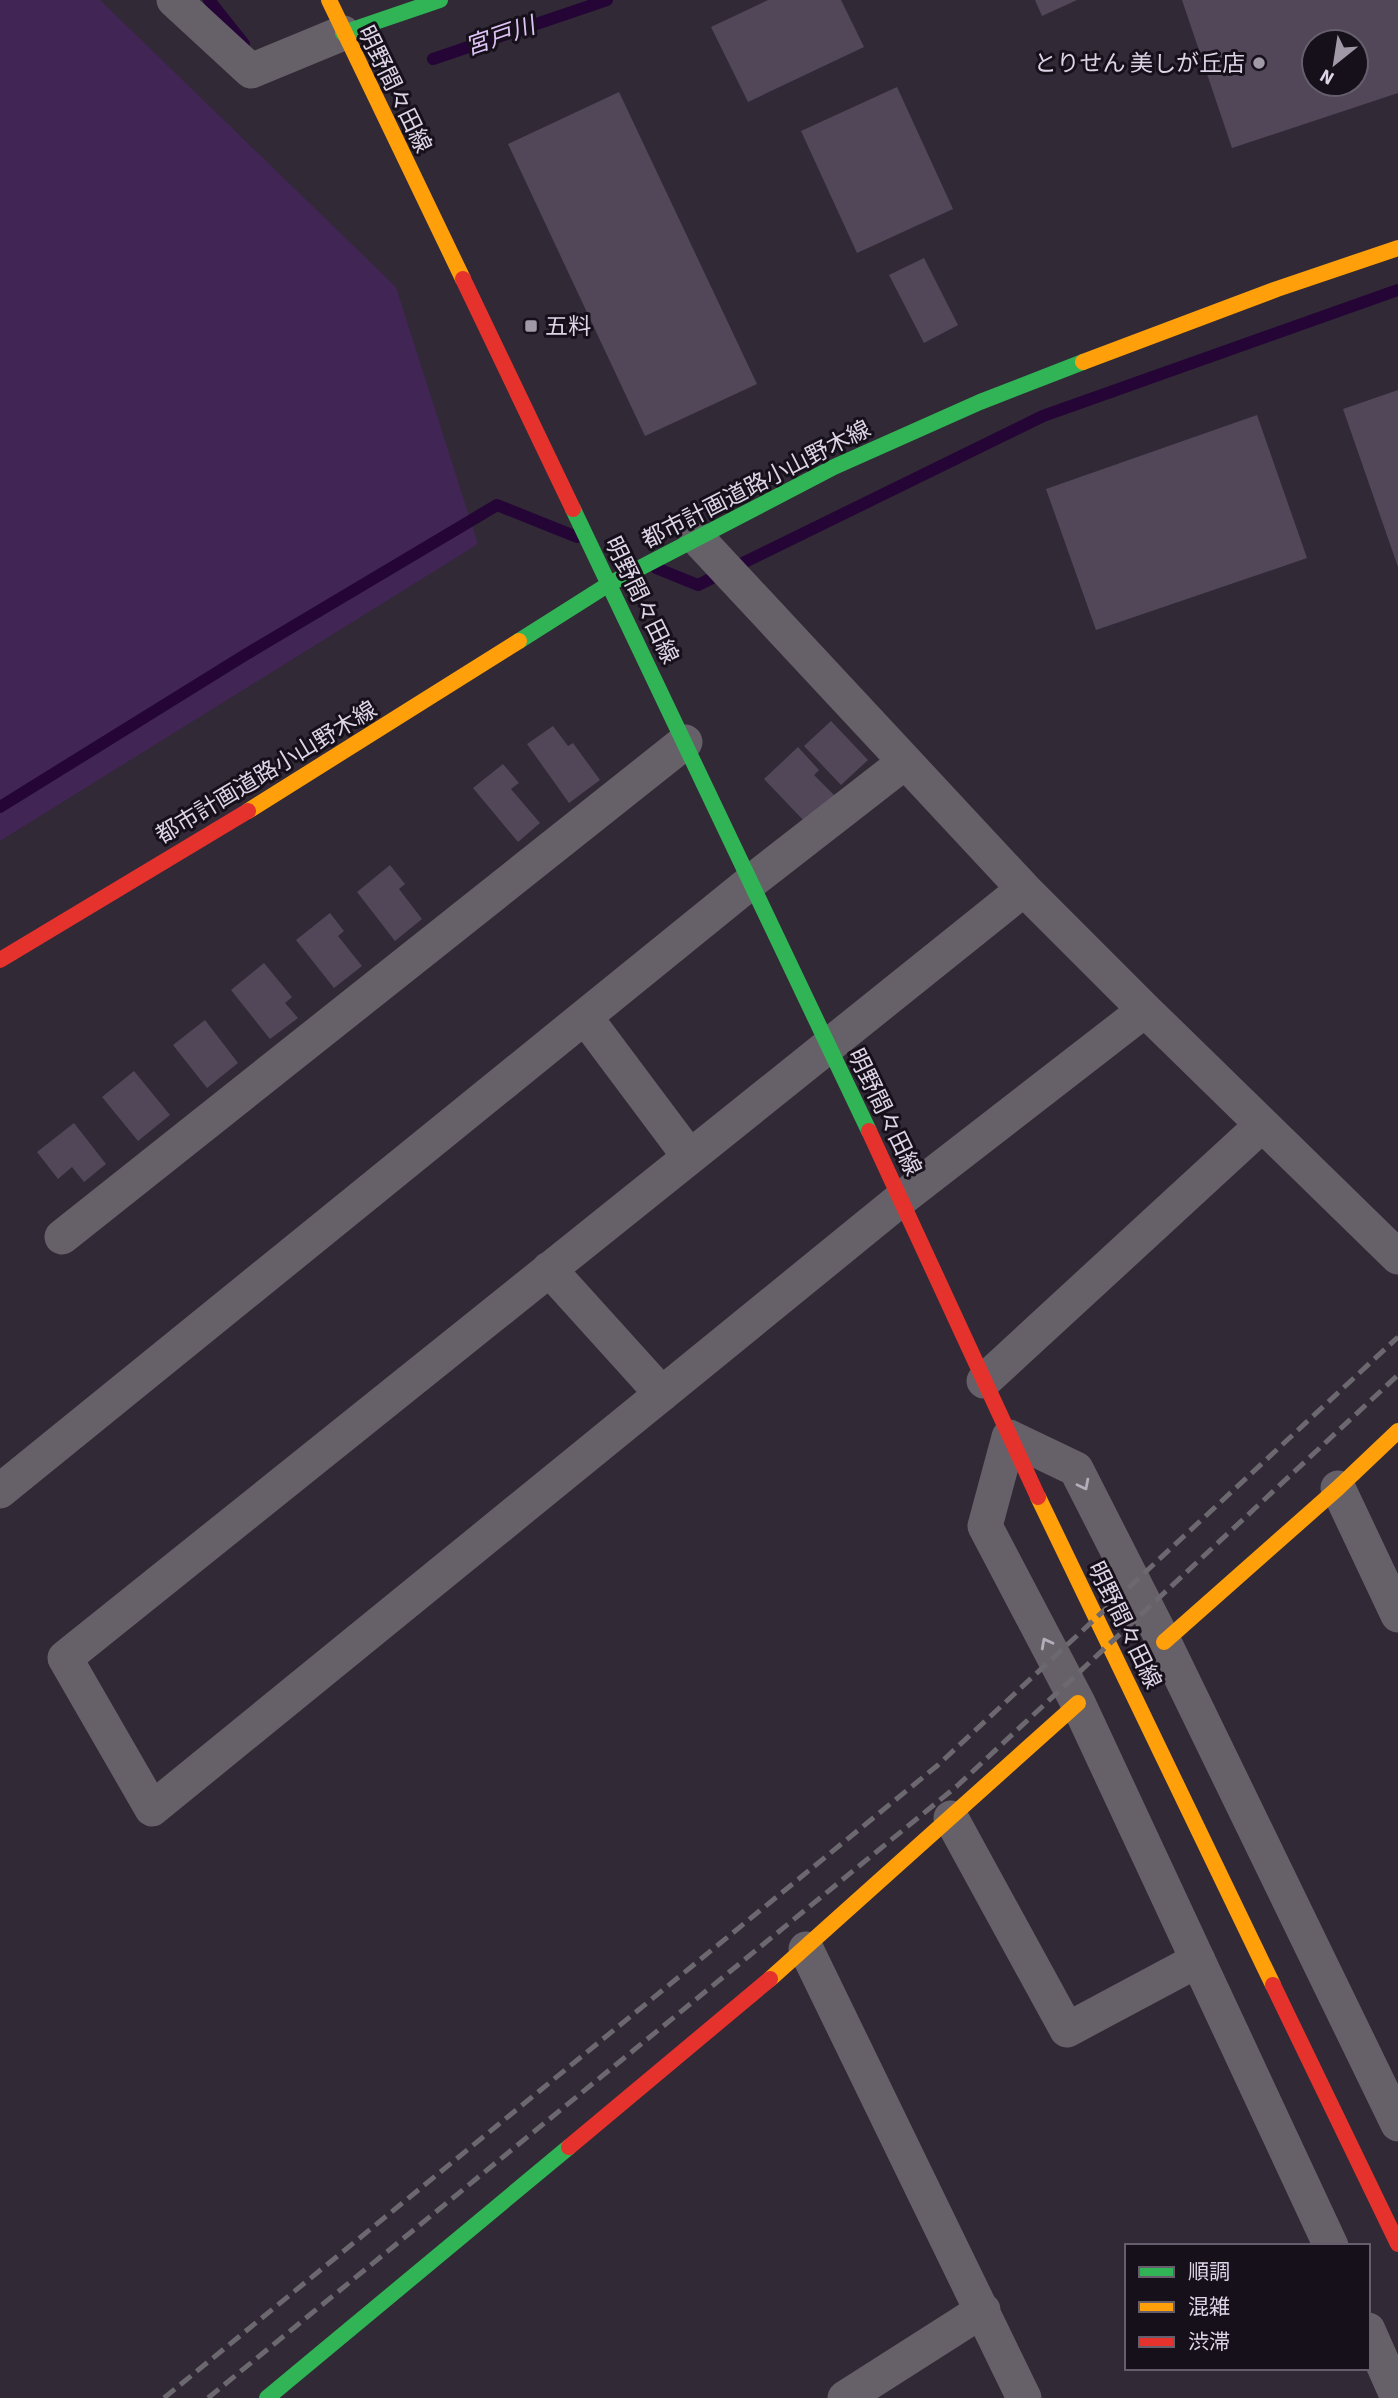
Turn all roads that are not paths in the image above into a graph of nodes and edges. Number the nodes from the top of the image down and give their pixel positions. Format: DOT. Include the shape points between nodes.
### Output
graph roads {
  1 [pos="174,0"];
  2 [pos="329,0"];
  3 [pos="440,0"];
  4 [pos="343,33"];
  5 [pos="1398,248"];
  6 [pos="697,538"];
  7 [pos="609,584"];
  8 [pos="685,742"];
  9 [pos="905,762"];
  10 [pos="752,881"];
  11 [pos="1024,889"];
  12 [pos="0,960"];
  13 [pos="1144,1010"];
  14 [pos="585,1017"];
  15 [pos="827,1045"];
  16 [pos="1262,1125"];
  17 [pos="690,1156"];
  18 [pos="901,1199"];
  19 [pos="62,1237"];
  20 [pos="1398,1258"];
  21 [pos="549,1269"];
  22 [pos="984,1381"];
  23 [pos="662,1394"];
  24 [pos="1398,1431"];
  25 [pos="1009,1437"];
  26 [pos="1338,1488"];
  27 [pos="0,1491"];
  28 [pos="1398,1615"];
  29 [pos="1164,1642"];
  30 [pos="1078,1703"];
  31 [pos="951,1818"];
  32 [pos="806,1949"];
  33 [pos="1198,1960"];
  34 [pos="1398,2124"];
  35 [pos="1330,2244"];
  36 [pos="1398,2244"];
  37 [pos="983,2310"];
  38 [pos="1370,2335"];
  39 [pos="267,2398"];
  40 [pos="845,2398"];
  41 [pos="1024,2398"];
  42 [pos="1398,2398"];
  1 -- 4 [label="street" via="251,71"];
  2 -- 4 [label="street, 明野間々田線"];
  3 -- 4 [label="street"];
  4 -- 7 [label="street, 明野間々田線"];
  5 -- 6 [label="street, 都市計画道路小山野木線" via="1252,298 980,402 834,467"];
  6 -- 7 [label="street, 都市計画道路小山野木線"];
  6 -- 9 [label="street"];
  7 -- 8 [label="street, 明野間々田線"];
  7 -- 12 [label="street, 都市計画道路小山野木線" via="334,759"];
  8 -- 10 [label="street, 明野間々田線"];
  8 -- 19 [label="street"];
  9 -- 10 [label="street"];
  9 -- 11 [label="street"];
  10 -- 14 [label="street"];
  10 -- 15 [label="street, 明野間々田線"];
  11 -- 13 [label="street"];
  11 -- 15 [label="street"];
  13 -- 16 [label="street"];
  13 -- 18 [label="street"];
  14 -- 17 [label="street"];
  14 -- 27 [label="street"];
  15 -- 17 [label="street"];
  15 -- 18 [label="street, 明野間々田線"];
  16 -- 20 [label="street"];
  16 -- 22 [label="street"];
  17 -- 21 [label="street"];
  18 -- 22 [label="street, 明野間々田線"];
  18 -- 23 [label="street"];
  21 -- 23 [label="street"];
  21 -- 23 [label="street" via="65,1658 152,1809"];
  22 -- 25 [label="street, 明野間々田線"];
  24 -- 26 [label="street"];
  25 -- 29 [label="street, one-way" via="1076,1469"];
  30 -- 25 [label="street, one-way" via="985,1526"];
  25 -- 36 [label="street, 明野間々田線"];
  26 -- 28 [label="street"];
  26 -- 29 [label="street"];
  29 -- 34 [label="street"];
  30 -- 31 [label="street"];
  30 -- 33 [label="street"];
  31 -- 32 [label="street"];
  31 -- 33 [label="street" via="1067,2030"];
  32 -- 37 [label="street"];
  32 -- 39 [label="street"];
  33 -- 35 [label="street"];
  37 -- 40 [label="street"];
  37 -- 41 [label="street"];
  38 -- 42 [label="street"];
}
